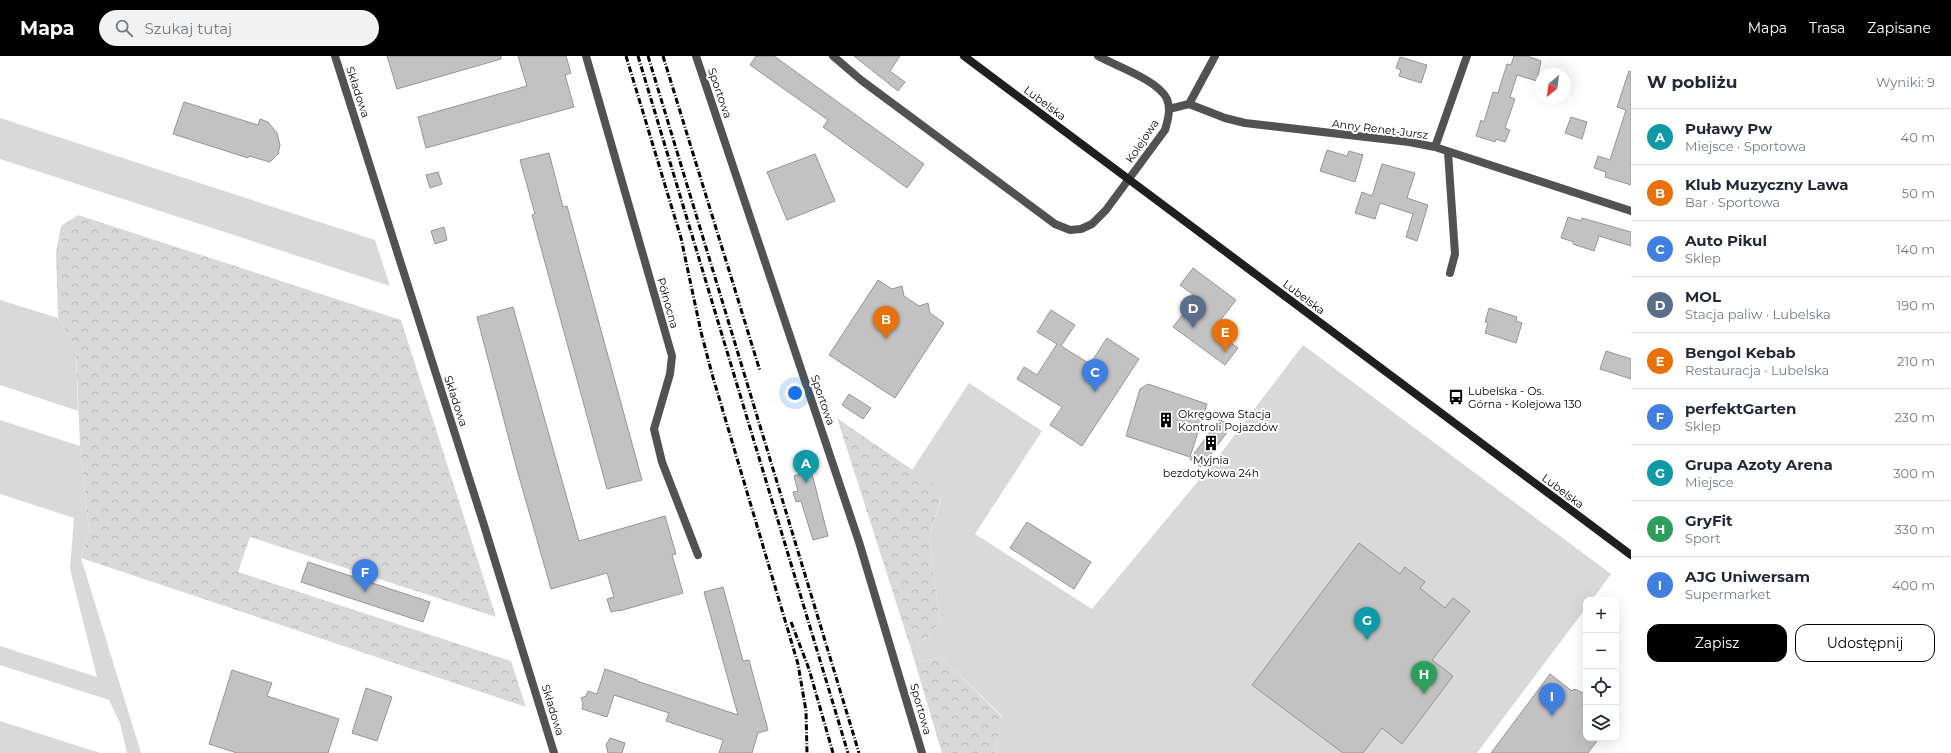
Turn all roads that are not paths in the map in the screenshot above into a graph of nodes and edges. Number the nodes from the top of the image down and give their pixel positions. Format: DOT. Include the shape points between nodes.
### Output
graph roads {
  1 [pos="335,56"];
  2 [pos="586,56"];
  3 [pos="696,56"];
  4 [pos="833,56"];
  5 [pos="964,56"];
  6 [pos="1098,56"];
  7 [pos="1215,56"];
  8 [pos="1467,56"];
  9 [pos="1189,104"];
  10 [pos="1169,110"];
  11 [pos="1435,147"];
  12 [pos="1448,152"];
  13 [pos="1128,180"];
  14 [pos="1631,212"];
  15 [pos="1450,273"];
  16 [pos="698,555"];
  17 [pos="1631,555"];
  18 [pos="554,753"];
  19 [pos="922,753"];
  1 -- 18 [label="street, Składowa"];
  2 -- 16 [label="street, Północna" via="672,356 670,374 654,430 662,462"];
  3 -- 19 [label="street, Sportowa" via="859,542"];
  4 -- 13 [label="street, Kolejowa" via="861,80 1060,228 1081,229 1092,224"];
  5 -- 13 [label="main road, Lubelska"];
  6 -- 10 [label="street" via="1159,89 1167,99"];
  7 -- 9 [label="street"];
  8 -- 11 [label="street"];
  9 -- 10 [label="street"];
  9 -- 11 [label="street, Anny Renet-Jursz" via="1245,123"];
  10 -- 13 [label="street, Kolejowa" via="1165,130"];
  11 -- 12 [label="street, Anny Renet-Jursz"];
  12 -- 14 [label="street, Anny Renet-Jursz"];
  12 -- 15 [label="street" via="1454,254"];
  13 -- 17 [label="main road, Lubelska"];
}
